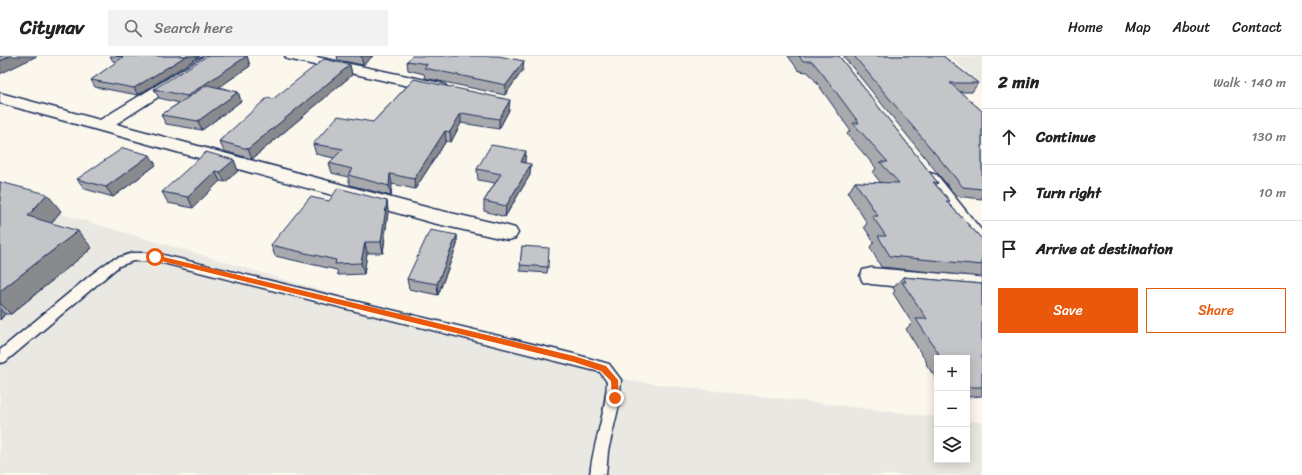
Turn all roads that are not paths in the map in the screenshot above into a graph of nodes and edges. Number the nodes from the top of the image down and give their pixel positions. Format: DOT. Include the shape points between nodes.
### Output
graph roads {
  1 [pos="215,56"];
  2 [pos="292,56"];
  3 [pos="451,90"];
  4 [pos="0,98"];
  5 [pos="102,126"];
  6 [pos="921,168"];
  7 [pos="508,233"];
  8 [pos="981,244"];
  9 [pos="871,276"];
  10 [pos="982,286"];
  11 [pos="0,358"];
  12 [pos="598,475"];
  1 -- 5 [label="street"];
  2 -- 3 [label="street"];
  4 -- 5 [label="street"];
  5 -- 7 [label="street" via="433,216"];
  6 -- 8 [label="street"];
  9 -- 10 [label="street"];
  11 -- 12 [label="lane" via="96,276 115,263 133,257 155,257 382,311 604,368 614,380 615,398 599,459"];
}
